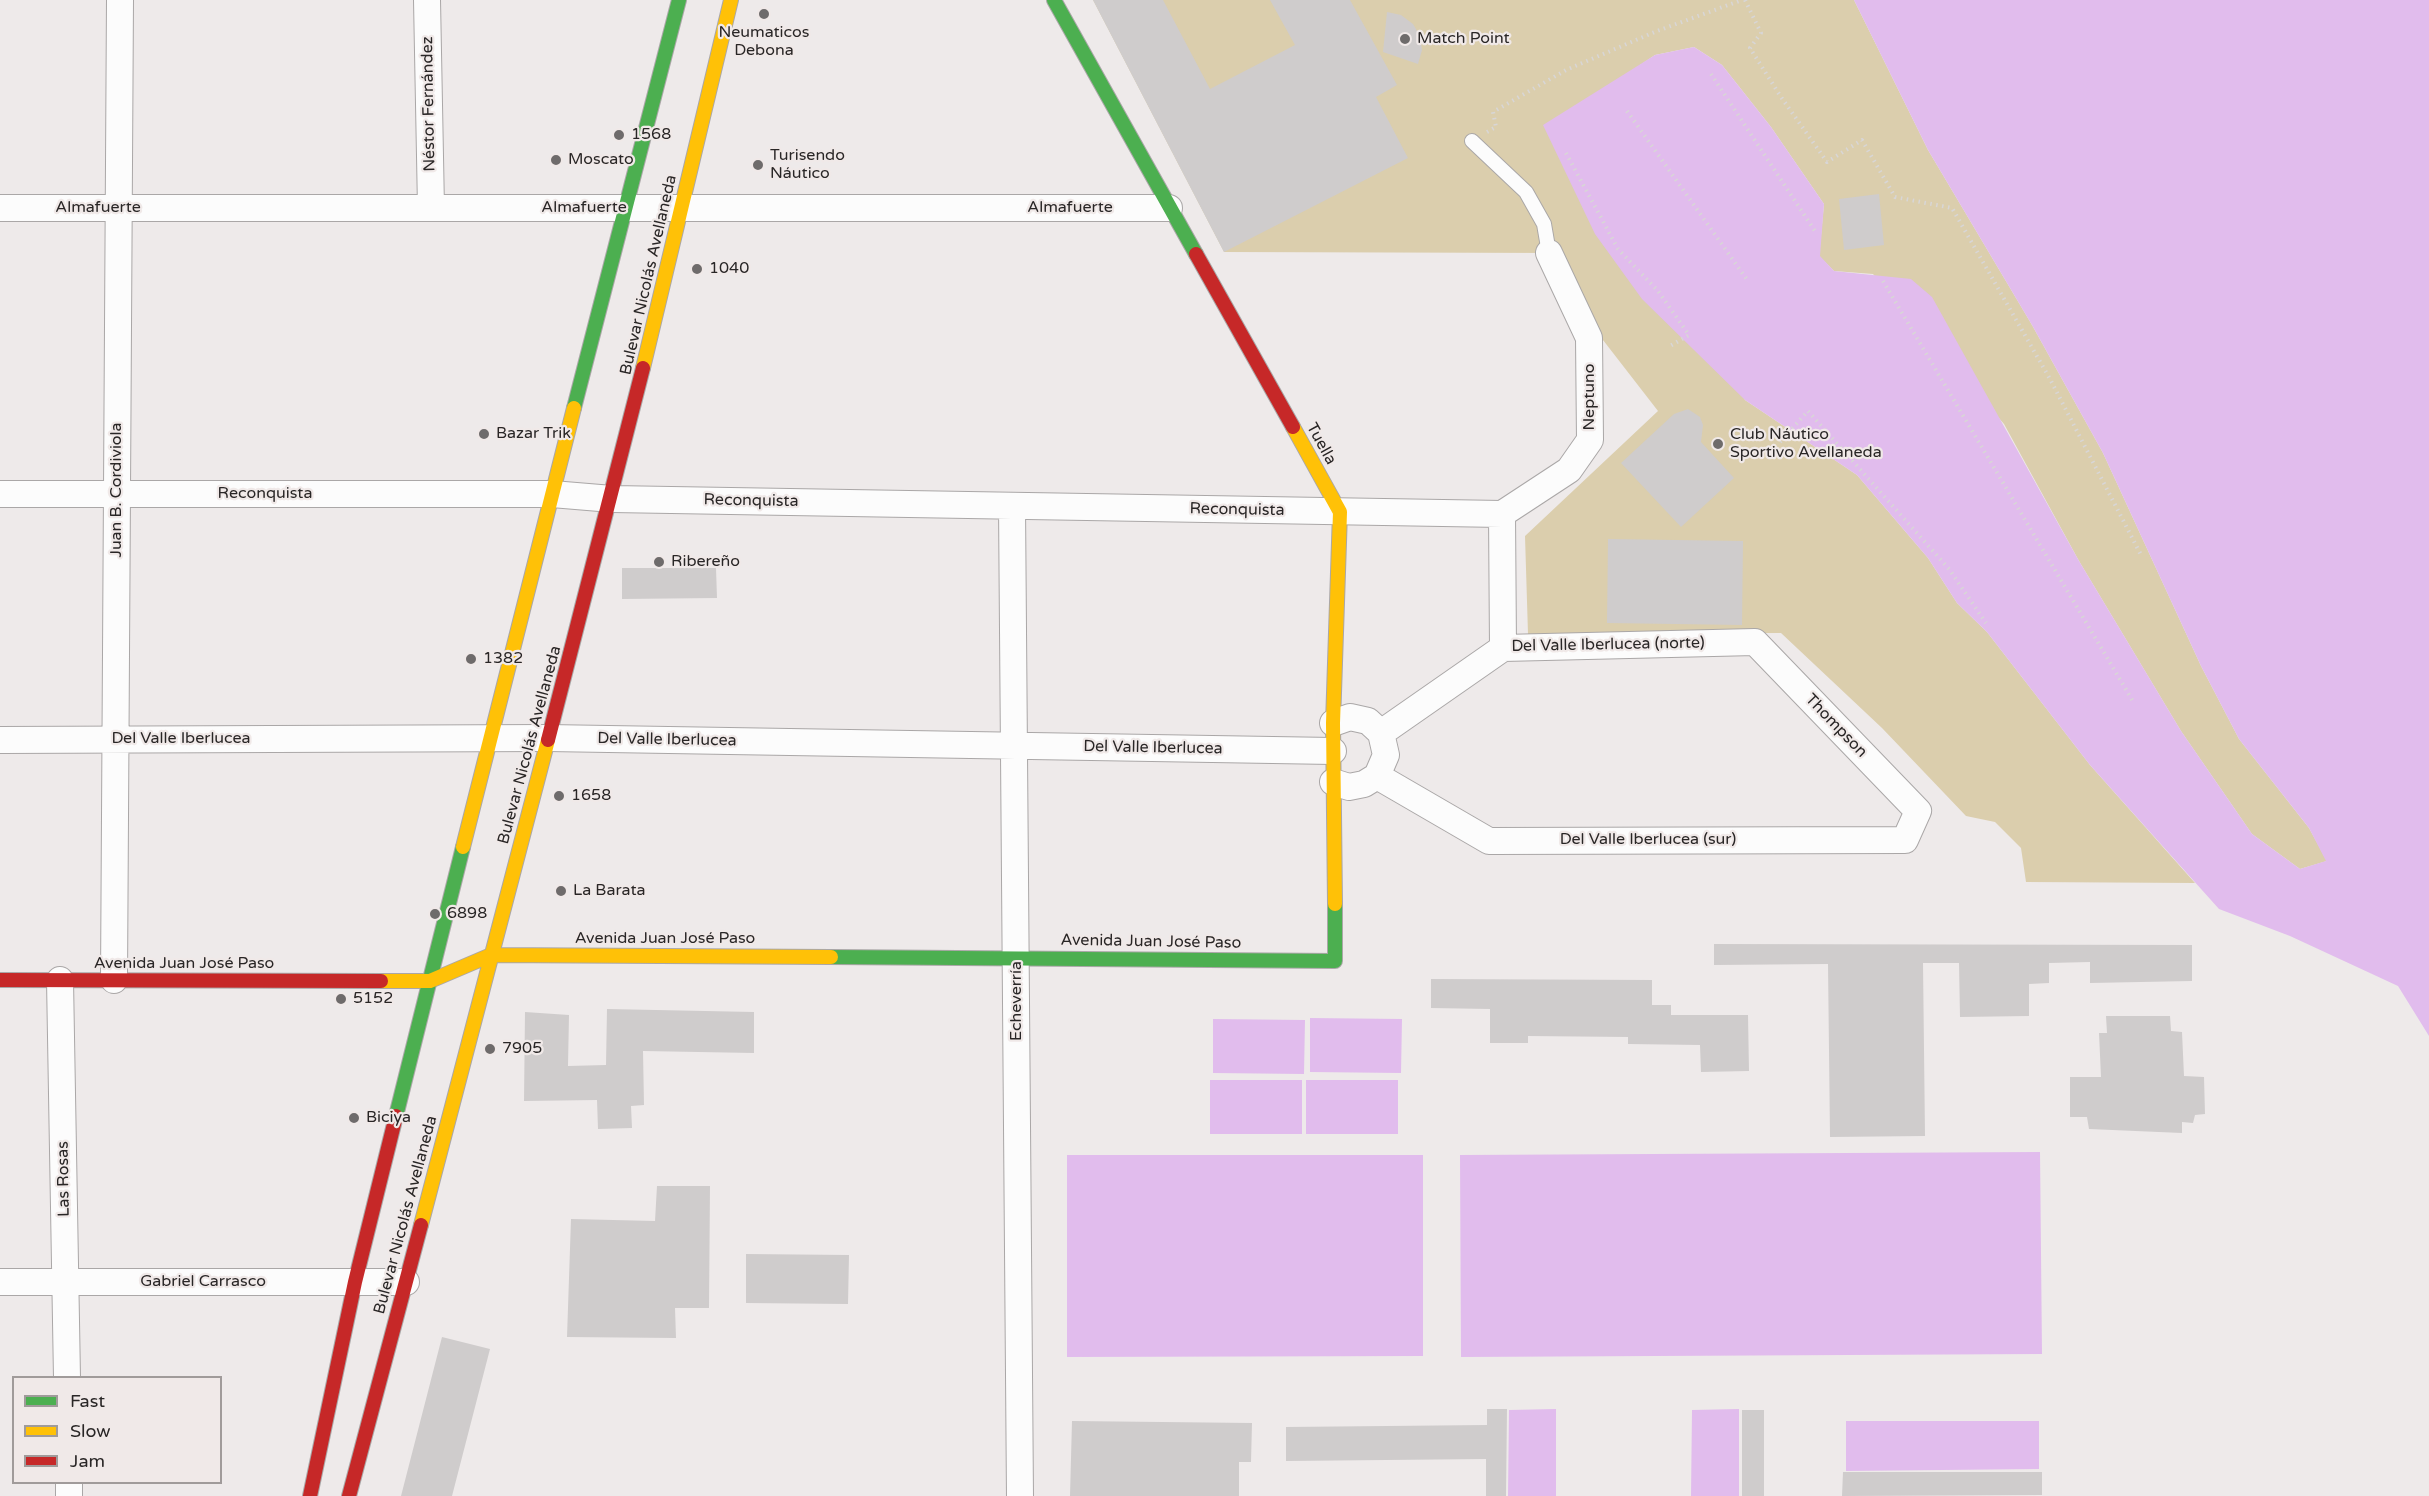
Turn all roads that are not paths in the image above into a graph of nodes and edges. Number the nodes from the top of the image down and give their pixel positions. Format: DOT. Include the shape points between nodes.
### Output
graph roads {
  1 [pos="120,0"];
  2 [pos="427,0"];
  3 [pos="679,0"];
  4 [pos="731,0"];
  5 [pos="1054,0"];
  6 [pos="1472,141"];
  7 [pos="0,207"];
  8 [pos="119,208"];
  9 [pos="431,208"];
  10 [pos="626,208"];
  11 [pos="682,208"];
  12 [pos="1169,208"];
  13 [pos="1549,253"];
  14 [pos="0,494"];
  15 [pos="117,494"];
  16 [pos="552,494"];
  17 [pos="612,499"];
  18 [pos="1012,506"];
  19 [pos="1340,512"];
  20 [pos="1502,514"];
  21 [pos="1755,642"];
  22 [pos="1503,648"];
  23 [pos="1333,723"];
  24 [pos="1381,733"];
  25 [pos="490,738"];
  26 [pos="548,738"];
  27 [pos="0,740"];
  28 [pos="116,740"];
  29 [pos="1014,746"];
  30 [pos="1333,751"];
  31 [pos="1377,776"];
  32 [pos="1333,782"];
  33 [pos="1918,811"];
  34 [pos="492,955"];
  35 [pos="1017,957"];
  36 [pos="0,980"];
  37 [pos="60,980"];
  38 [pos="114,980"];
  39 [pos="430,981"];
  40 [pos="0,1282"];
  41 [pos="65,1282"];
  42 [pos="355,1282"];
  43 [pos="406,1282"];
  44 [pos="67,1376"];
  45 [pos="310,1496"];
  46 [pos="349,1496"];
  47 [pos="1020,1496"];
  1 -- 8 [label="street, Juan B. Cordiviola"];
  2 -- 9 [label="street, Néstor Fernández"];
  3 -- 10 [label="main road, Bulevar Nicolás Avellaneda"];
  4 -- 11 [label="main road, Bulevar Nicolás Avellaneda"];
  5 -- 12 [label="main road, Tuella"];
  6 -- 13 [label="lane, Neptuno" via="1526,192 1544,224"];
  7 -- 8 [label="street, Almafuerte"];
  8 -- 9 [label="street, Almafuerte"];
  8 -- 15 [label="street, Juan B. Cordiviola"];
  9 -- 10 [label="street, Almafuerte"];
  10 -- 11 [label="street, Almafuerte"];
  10 -- 16 [label="main road, Bulevar Nicolás Avellaneda"];
  11 -- 12 [label="street, Almafuerte"];
  11 -- 17 [label="main road, Bulevar Nicolás Avellaneda"];
  12 -- 19 [label="main road, Tuella"];
  13 -- 20 [label="street, Neptuno" via="1590,338 1590,440 1569,470"];
  14 -- 15 [label="street, Reconquista"];
  15 -- 16 [label="street, Reconquista"];
  15 -- 28 [label="street, Juan B. Cordiviola"];
  16 -- 17 [label="street, Reconquista"];
  16 -- 25 [label="main road, Bulevar Nicolás Avellaneda"];
  17 -- 18 [label="street, Reconquista"];
  17 -- 26 [label="main road, Bulevar Nicolás Avellaneda"];
  18 -- 19 [label="street, Reconquista"];
  18 -- 29 [label="street, Echeverría"];
  19 -- 20 [label="street, Reconquista"];
  19 -- 23 [label="main road"];
  20 -- 22 [label="street"];
  21 -- 22 [label="street, Del Valle Iberlucea (norte)"];
  21 -- 33 [label="street, Thompson"];
  22 -- 24 [label="street, Del Valle Iberlucea (norte)"];
  23 -- 24 [label="street" via="1350,717 1368,721"];
  23 -- 30 [label="main road"];
  24 -- 31 [label="street" via="1386,755"];
  25 -- 26 [label="street, Del Valle Iberlucea"];
  25 -- 28 [label="street, Del Valle Iberlucea"];
  25 -- 39 [label="main road, Bulevar Nicolás Avellaneda"];
  26 -- 29 [label="street, Del Valle Iberlucea"];
  26 -- 34 [label="main road, Bulevar Nicolás Avellaneda"];
  27 -- 28 [label="street, Del Valle Iberlucea"];
  28 -- 38 [label="street, Juan B. Cordiviola"];
  29 -- 30 [label="street, Del Valle Iberlucea"];
  29 -- 35 [label="street, Echeverría"];
  30 -- 32 [label="main road"];
  31 -- 32 [label="street" via="1349,787"];
  31 -- 33 [label="street, Del Valle Iberlucea (sur)" via="1489,841 1905,840"];
  32 -- 35 [label="main road, Avenida Juan José Paso" via="1335,961"];
  34 -- 35 [label="main road, Avenida Juan José Paso"];
  34 -- 39 [label="main road, Avenida Juan José Paso"];
  34 -- 43 [label="main road, Bulevar Nicolás Avellaneda"];
  35 -- 47 [label="street, Echeverría"];
  36 -- 37 [label="main road, Avenida Juan José Paso"];
  37 -- 38 [label="main road, Avenida Juan José Paso"];
  37 -- 41 [label="street, Las Rosas"];
  38 -- 39 [label="main road, Avenida Juan José Paso"];
  39 -- 42 [label="main road, Bulevar Nicolás Avellaneda"];
  40 -- 41 [label="street, Gabriel Carrasco"];
  41 -- 42 [label="street, Gabriel Carrasco"];
  41 -- 44 [label="street, Las Rosas"];
  42 -- 43 [label="street, Gabriel Carrasco"];
  42 -- 45 [label="main road, Bulevar Nicolás Avellaneda"];
  43 -- 46 [label="main road, Bulevar Nicolás Avellaneda"];
}
